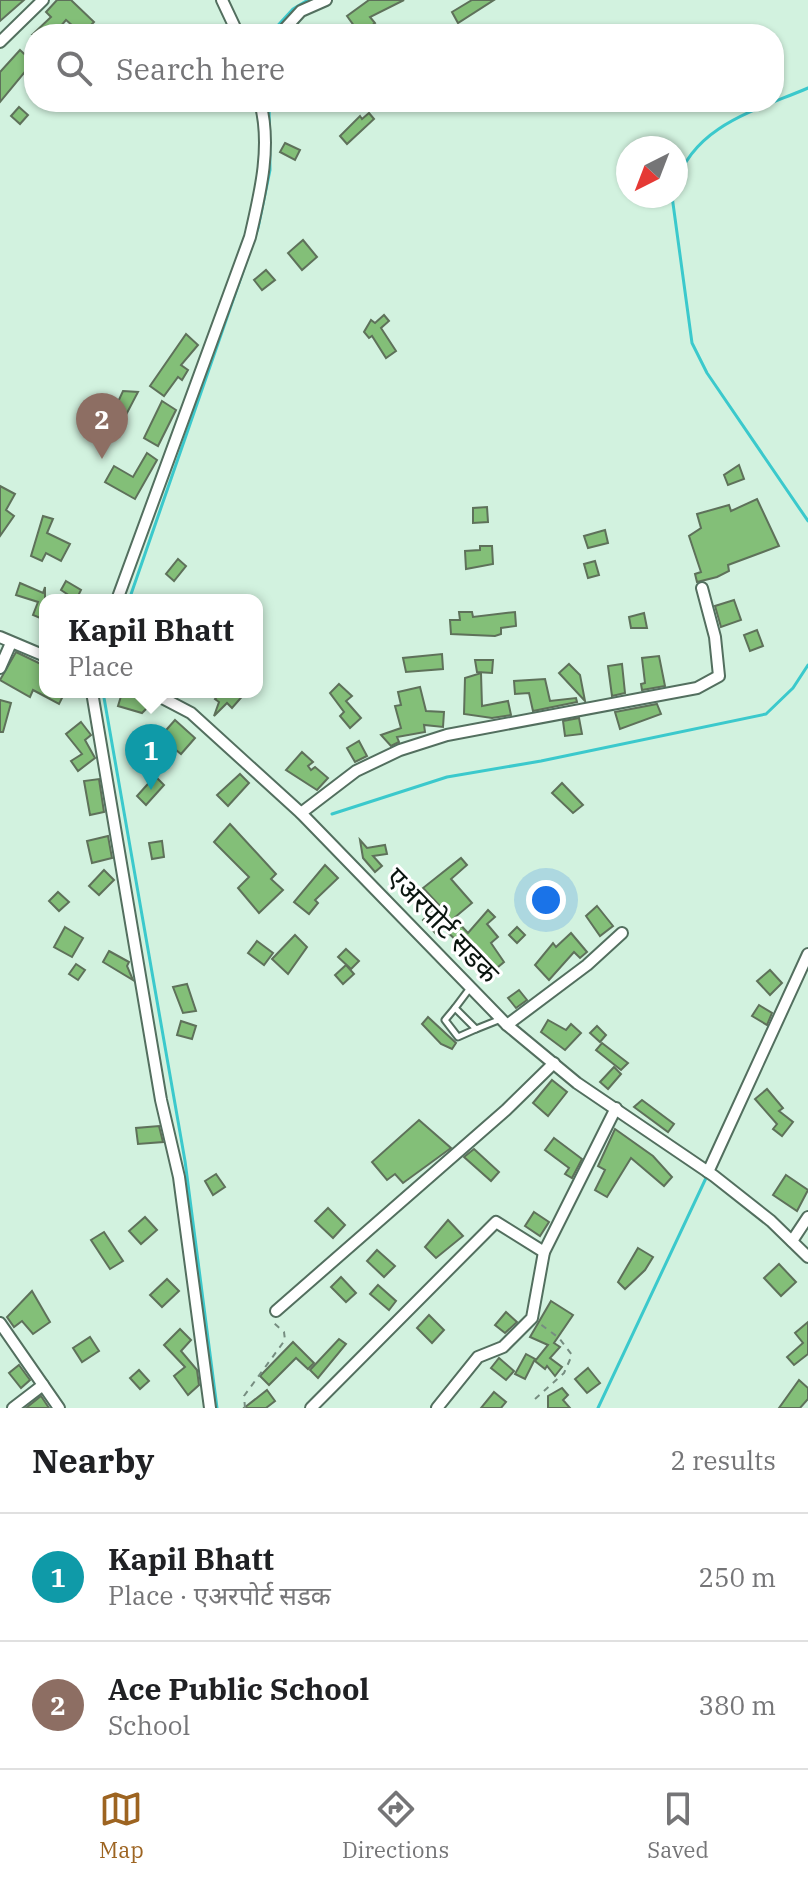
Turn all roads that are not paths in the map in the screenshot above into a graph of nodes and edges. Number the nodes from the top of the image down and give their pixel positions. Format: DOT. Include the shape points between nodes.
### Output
graph roads {
  1 [pos="43,0"];
  2 [pos="222,0"];
  3 [pos="326,0"];
  4 [pos="233,24"];
  5 [pos="289,24"];
  6 [pos="0,42"];
  7 [pos="263,112"];
  8 [pos="702,588"];
  9 [pos="119,594"];
  10 [pos="0,637"];
  11 [pos="11,643"];
  12 [pos="39,654"];
  13 [pos="0,668"];
  14 [pos="93,698"];
  15 [pos="162,698"];
  16 [pos="301,813"];
  17 [pos="622,933"];
  18 [pos="808,954"];
  19 [pos="470,988"];
  20 [pos="455,1008"];
  21 [pos="504,1022"];
  22 [pos="476,1029"];
  23 [pos="554,1063"];
  24 [pos="616,1108"];
  25 [pos="711,1174"];
  26 [pos="808,1217"];
  27 [pos="792,1241"];
  28 [pos="544,1252"];
  29 [pos="808,1257"];
  30 [pos="276,1311"];
  31 [pos="0,1323"];
  32 [pos="43,1385"];
  33 [pos="13,1408"];
  34 [pos="59,1408"];
  35 [pos="210,1408"];
  36 [pos="311,1408"];
  37 [pos="437,1408"];
  1 -- 6 [label="street"];
  2 -- 4 [label="street"];
  3 -- 5 [label="street" via="301,11"];
  7 -- 9 [label="street" via="262,187 250,237"];
  8 -- 16 [label="street" via="719,676 697,688 447,735 400,750 356,771"];
  10 -- 11 [label="street"];
  11 -- 12 [label="street"];
  11 -- 13 [label="street"];
  14 -- 35 [label="street" via="161,1100 179,1177"];
  15 -- 16 [label="street, एअरपोर्ट सडक" via="191,713"];
  16 -- 19 [label="street, एअरपोर्ट सडक"];
  17 -- 21 [label="street"];
  18 -- 25 [label="street"];
  19 -- 20 [label="lane"];
  19 -- 21 [label="street, एअरपोर्ट सडक"];
  20 -- 22 [label="lane"];
  20 -- 22 [label="lane" via="445,1020 458,1037"];
  21 -- 22 [label="lane"];
  21 -- 23 [label="street, एअरपोर्ट सडक"];
  23 -- 24 [label="street, एअरपोर्ट सडक"];
  23 -- 30 [label="street"];
  24 -- 25 [label="street, एअरपोर्ट सडक"];
  24 -- 28 [label="street"];
  25 -- 27 [label="street, एअरपोर्ट सडक"];
  26 -- 27 [label="street"];
  27 -- 29 [label="street, एअरपोर्ट सडक"];
  28 -- 36 [label="street" via="496,1222"];
  28 -- 37 [label="street" via="532,1318 503,1347 478,1357"];
  31 -- 32 [label="street"];
  32 -- 33 [label="street"];
  32 -- 34 [label="street"];
}
